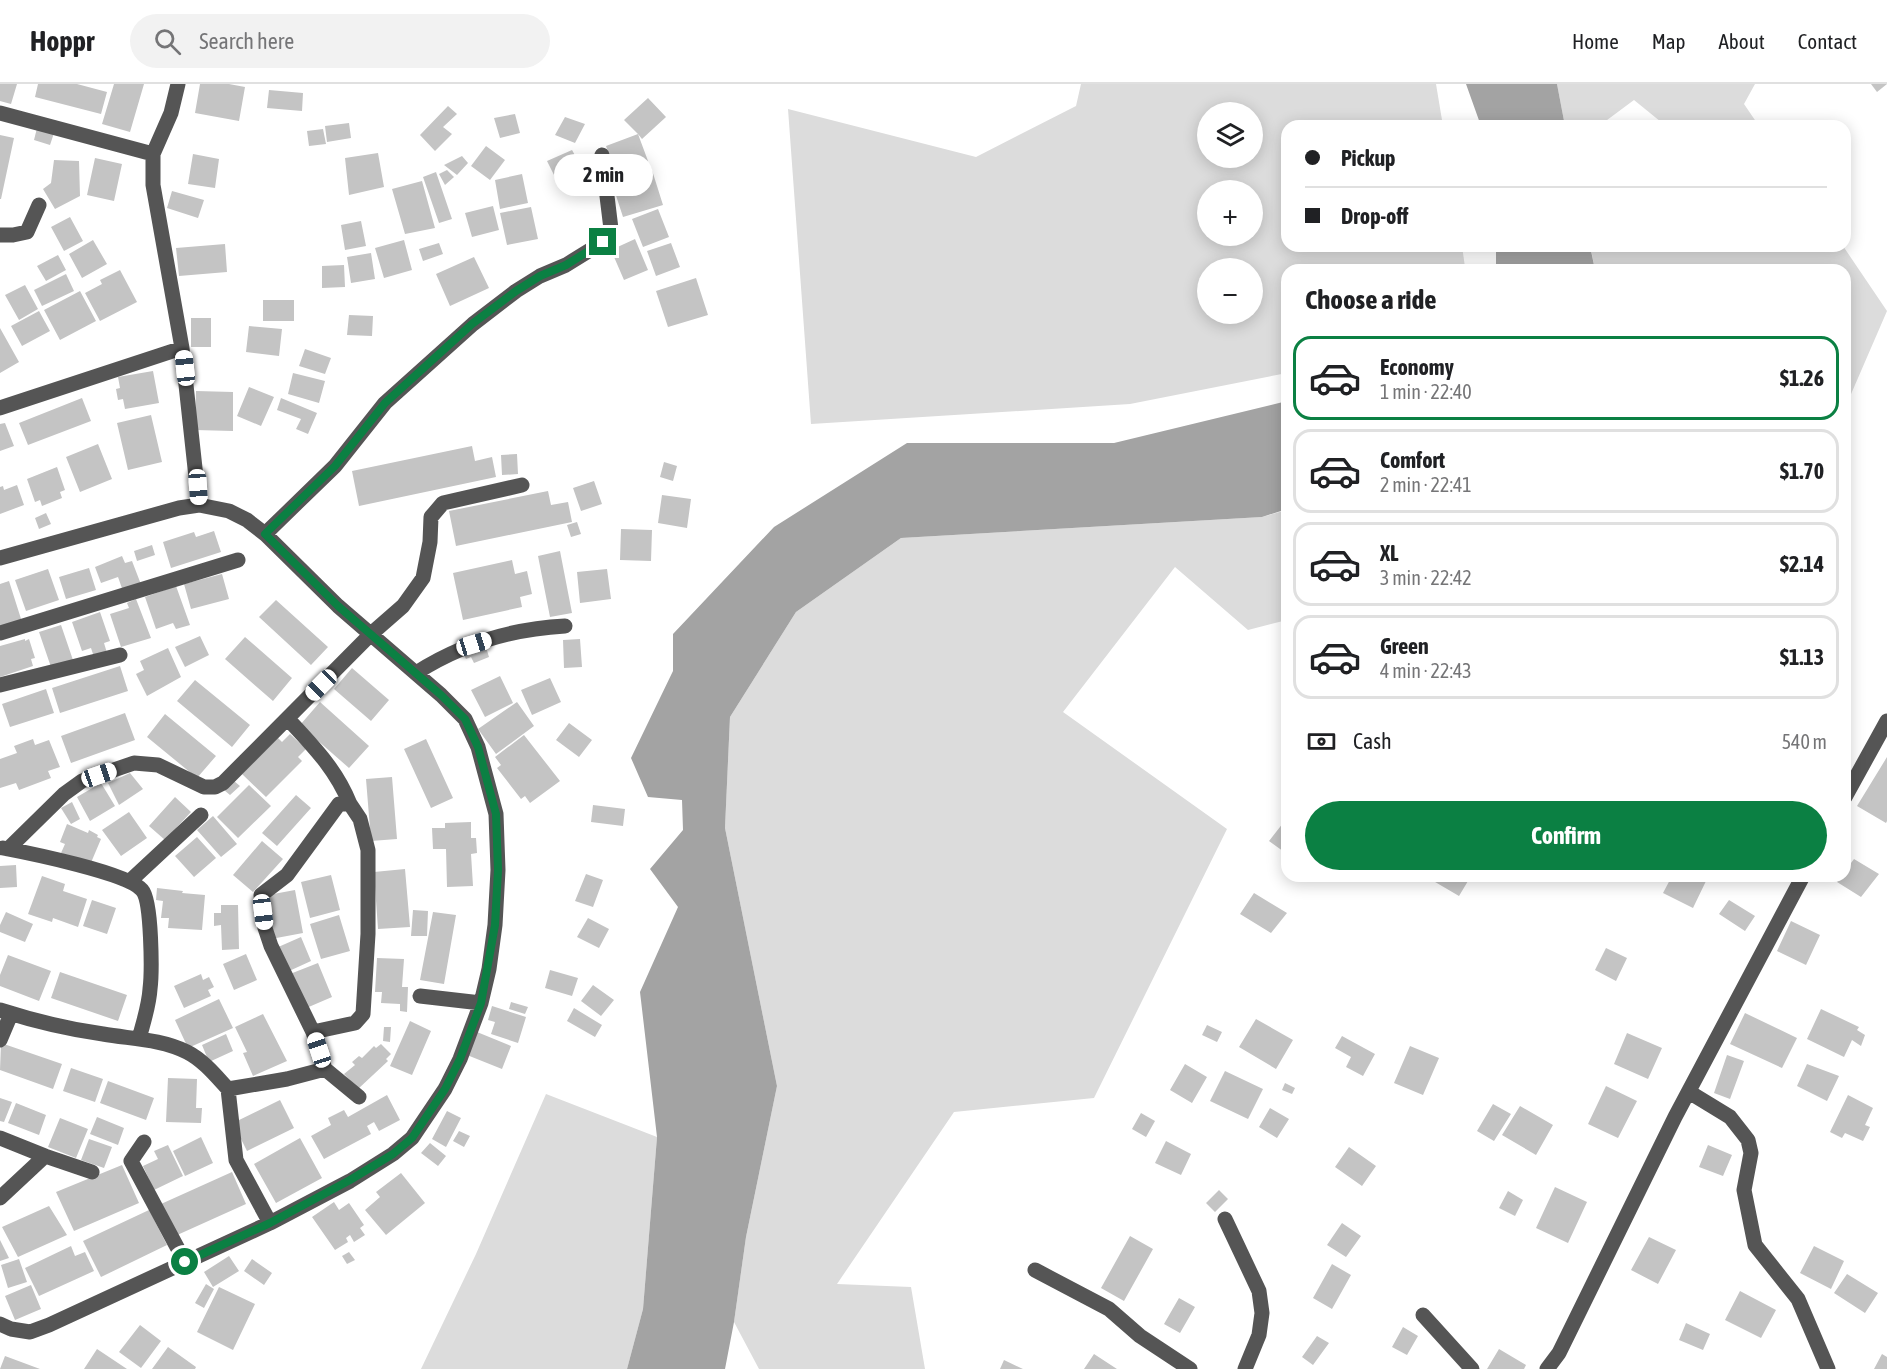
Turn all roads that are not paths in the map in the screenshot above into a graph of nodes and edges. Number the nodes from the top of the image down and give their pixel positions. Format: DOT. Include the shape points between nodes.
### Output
graph roads {
  1 [pos="178,84"];
  2 [pos="0,113"];
  3 [pos="153,154"];
  4 [pos="602,155"];
  5 [pos="39,205"];
  6 [pos="0,235"];
  7 [pos="182,348"];
  8 [pos="0,408"];
  9 [pos="522,485"];
  10 [pos="199,505"];
  11 [pos="265,534"];
  12 [pos="0,558"];
  13 [pos="238,560"];
  14 [pos="565,626"];
  15 [pos="0,633"];
  16 [pos="371,634"];
  17 [pos="120,655"];
  18 [pos="416,673"];
  19 [pos="0,685"];
  20 [pos="288,719"];
  21 [pos="1887,721"];
  22 [pos="1851,786"];
  23 [pos="350,804"];
  24 [pos="201,815"];
  25 [pos="4,848"];
  26 [pos="130,881"];
  27 [pos="1800,882"];
  28 [pos="420,996"];
  29 [pos="481,1003"];
  30 [pos="6,1012"];
  31 [pos="313,1032"];
  32 [pos="139,1039"];
  33 [pos="0,1040"];
  34 [pos="325,1069"];
  35 [pos="228,1089"];
  36 [pos="1689,1092"];
  37 [pos="359,1097"];
  38 [pos="0,1138"];
  39 [pos="144,1142"];
  40 [pos="45,1156"];
  41 [pos="92,1172"];
  42 [pos="0,1198"];
  43 [pos="1225,1220"];
  44 [pos="270,1223"];
  45 [pos="185,1262"];
  46 [pos="1035,1270"];
  47 [pos="1423,1315"];
  48 [pos="0,1324"];
  49 [pos="1190,1369"];
  50 [pos="1245,1369"];
  51 [pos="1472,1369"];
  52 [pos="1547,1369"];
  53 [pos="1828,1369"];
  1 -- 3 [label="street" via="171,113"];
  2 -- 3 [label="street"];
  3 -- 7 [label="street" via="153,185"];
  4 -- 11 [label="street" via="611,229 603,242 516,291 472,324 385,403 335,466"];
  5 -- 6 [label="street" via="27,232"];
  7 -- 8 [label="street"];
  7 -- 10 [label="street"];
  9 -- 16 [label="street" via="443,503 431,517 423,578 403,606"];
  10 -- 11 [label="street" via="230,511"];
  10 -- 12 [label="street"];
  11 -- 16 [label="street"];
  13 -- 15 [label="street"];
  14 -- 18 [label="street" via="535,627 474,644"];
  16 -- 18 [label="street"];
  16 -- 20 [label="street"];
  17 -- 19 [label="street"];
  18 -- 29 [label="street" via="465,719 478,747 496,814 495,925"];
  20 -- 23 [label="street" via="327,761"];
  20 -- 25 [label="street" via="215,787 204,787 158,765 134,763 82,781"];
  21 -- 22 [label="street"];
  23 -- 31 [label="street" via="360,819 368,850 363,1014 356,1023"];
  23 -- 31 [label="street" via="339,804 287,875 261,896 271,946"];
  24 -- 26 [label="street"];
  25 -- 26 [label="street"];
  26 -- 32 [label="street" via="143,891 149,904 150,990"];
  27 -- 36 [label="street"];
  28 -- 29 [label="street"];
  29 -- 44 [label="street" via="445,1089 412,1138 350,1180"];
  30 -- 32 [label="street" via="78,1030"];
  30 -- 33 [label="street"];
  31 -- 34 [label="street"];
  32 -- 35 [label="street" via="167,1043 190,1053"];
  34 -- 35 [label="street"];
  34 -- 37 [label="street"];
  35 -- 44 [label="street" via="236,1160"];
  36 -- 52 [label="street" via="1559,1353"];
  36 -- 53 [label="street" via="1730,1117 1748,1140 1751,1153 1744,1190 1755,1245 1798,1299"];
  38 -- 40 [label="street"];
  39 -- 45 [label="street" via="131,1161"];
  40 -- 41 [label="street"];
  40 -- 42 [label="street"];
  43 -- 50 [label="street" via="1259,1291 1262,1313"];
  44 -- 45 [label="street"];
  45 -- 48 [label="street" via="30,1332"];
  46 -- 49 [label="street" via="1109,1310"];
  47 -- 51 [label="street"];
}
